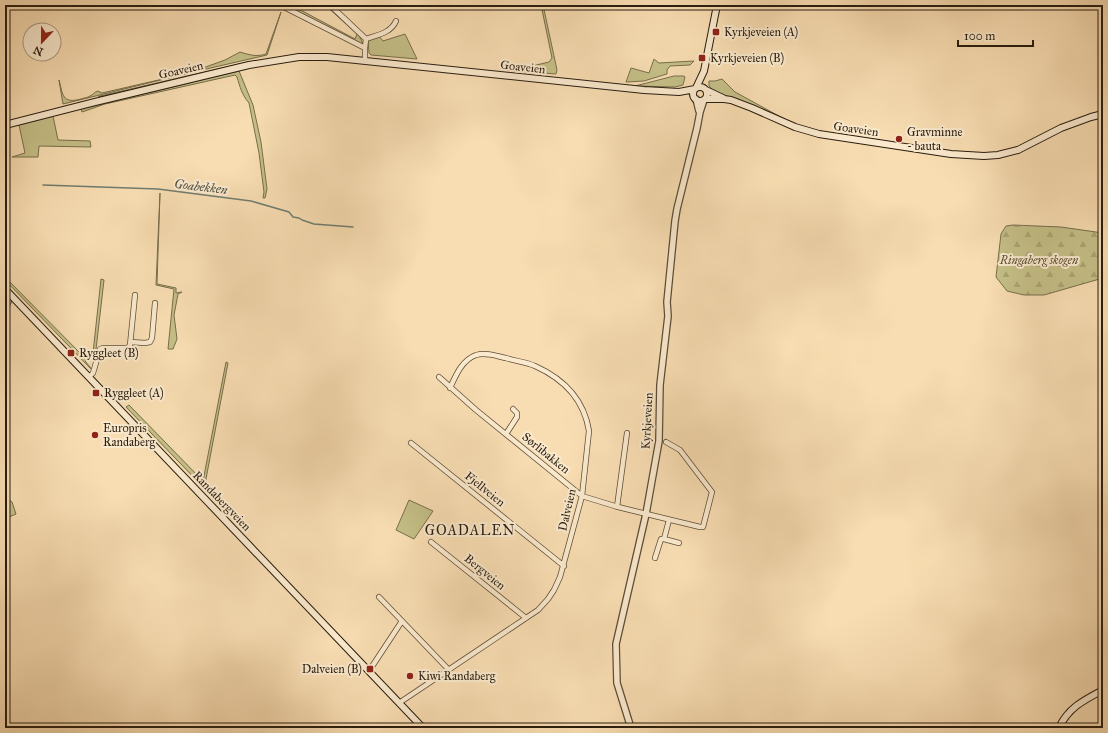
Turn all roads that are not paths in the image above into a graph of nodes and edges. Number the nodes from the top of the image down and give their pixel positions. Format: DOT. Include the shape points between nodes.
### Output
graph roads {
  1 [pos="280,5"];
  2 [pos="330,5"];
  3 [pos="717,5"];
  4 [pos="396,21"];
  5 [pos="366,39"];
  6 [pos="365,48"];
  7 [pos="365,61"];
  8 [pos="704,71"];
  9 [pos="695,88"];
  10 [pos="706,90"];
  11 [pos="679,92"];
  12 [pos="695,98"];
  13 [pos="704,99"];
  14 [pos="724,99"];
  15 [pos="700,112"];
  16 [pos="1103,114"];
  17 [pos="5,125"];
  18 [pos="5,289"];
  19 [pos="135,295"];
  20 [pos="155,303"];
  21 [pos="131,342"];
  22 [pos="89,377"];
  23 [pos="438,377"];
  24 [pos="450,388"];
  25 [pos="513,409"];
  26 [pos="627,433"];
  27 [pos="506,434"];
  28 [pos="666,442"];
  29 [pos="411,443"];
  30 [pos="582,496"];
  31 [pos="617,507"];
  32 [pos="646,514"];
  33 [pos="669,520"];
  34 [pos="664,539"];
  35 [pos="431,542"];
  36 [pos="679,543"];
  37 [pos="656,558"];
  38 [pos="564,566"];
  39 [pos="379,597"];
  40 [pos="526,618"];
  41 [pos="402,621"];
  42 [pos="373,665"];
  43 [pos="448,670"];
  44 [pos="1103,690"];
  45 [pos="399,703"];
  46 [pos="423,728"];
  47 [pos="630,728"];
  48 [pos="1059,728"];
  1 -- 6 [label="street"];
  2 -- 5 [label="street"];
  3 -- 8 [label="main road"];
  4 -- 5 [label="street" via="389,30"];
  5 -- 6 [label="street"];
  6 -- 7 [label="street"];
  7 -- 11 [label="main road, Goaveien"];
  7 -- 17 [label="main road, Goaveien" via="308,56 249,65"];
  8 -- 9 [label="main road"];
  8 -- 10 [label="main road"];
  9 -- 10 [label="main road, Goaveien" via="701,86"];
  9 -- 11 [label="main road, Goaveien"];
  9 -- 12 [label="main road"];
  10 -- 13 [label="main road" via="707,95"];
  10 -- 14 [label="main road, Goaveien"];
  11 -- 12 [label="main road, Goaveien"];
  12 -- 13 [label="main road, Goaveien" via="700,101"];
  12 -- 15 [label="street, Kyrkjeveien"];
  13 -- 14 [label="main road, Goaveien"];
  13 -- 15 [label="street, Kyrkjeveien"];
  14 -- 16 [label="main road, Goaveien" via="819,134 970,156 998,156 1018,150 1061,128"];
  15 -- 32 [label="street, Kyrkjeveien" via="677,209 660,385 659,441"];
  18 -- 22 [label="main road, Randabergveien"];
  19 -- 21 [label="street"];
  20 -- 21 [label="street" via="150,342"];
  21 -- 22 [label="street" via="128,348 100,349"];
  22 -- 45 [label="main road, Randabergveien"];
  23 -- 24 [label="street, Sørlibakken"];
  24 -- 27 [label="street, Sørlibakken"];
  24 -- 30 [label="street, Dalveien" via="467,360 486,353 534,365 560,380 578,399 587,420 589,431"];
  25 -- 27 [label="street, Sørlibakken" via="517,417"];
  26 -- 31 [label="street"];
  27 -- 30 [label="street, Sørlibakken"];
  28 -- 33 [label="street, Sørlibakken" via="680,450 712,492 703,527"];
  29 -- 38 [label="street, Fjellveien"];
  30 -- 31 [label="street, Sørlibakken"];
  30 -- 38 [label="street, Dalveien"];
  31 -- 32 [label="street, Sørlibakken"];
  32 -- 33 [label="street, Sørlibakken"];
  32 -- 47 [label="street, Kyrkjeveien" via="616,644 617,683"];
  33 -- 34 [label="street"];
  34 -- 36 [label="street"];
  34 -- 37 [label="street" via="660,539"];
  35 -- 40 [label="street, Bergveien"];
  38 -- 40 [label="street, Dalveien" via="548,599"];
  39 -- 41 [label="street"];
  40 -- 43 [label="street, Dalveien"];
  41 -- 42 [label="street"];
  41 -- 43 [label="street"];
  43 -- 45 [label="street, Dalveien"];
  44 -- 48 [label="main road" via="1073,707"];
  45 -- 46 [label="main road, Randabergveien"];
}
